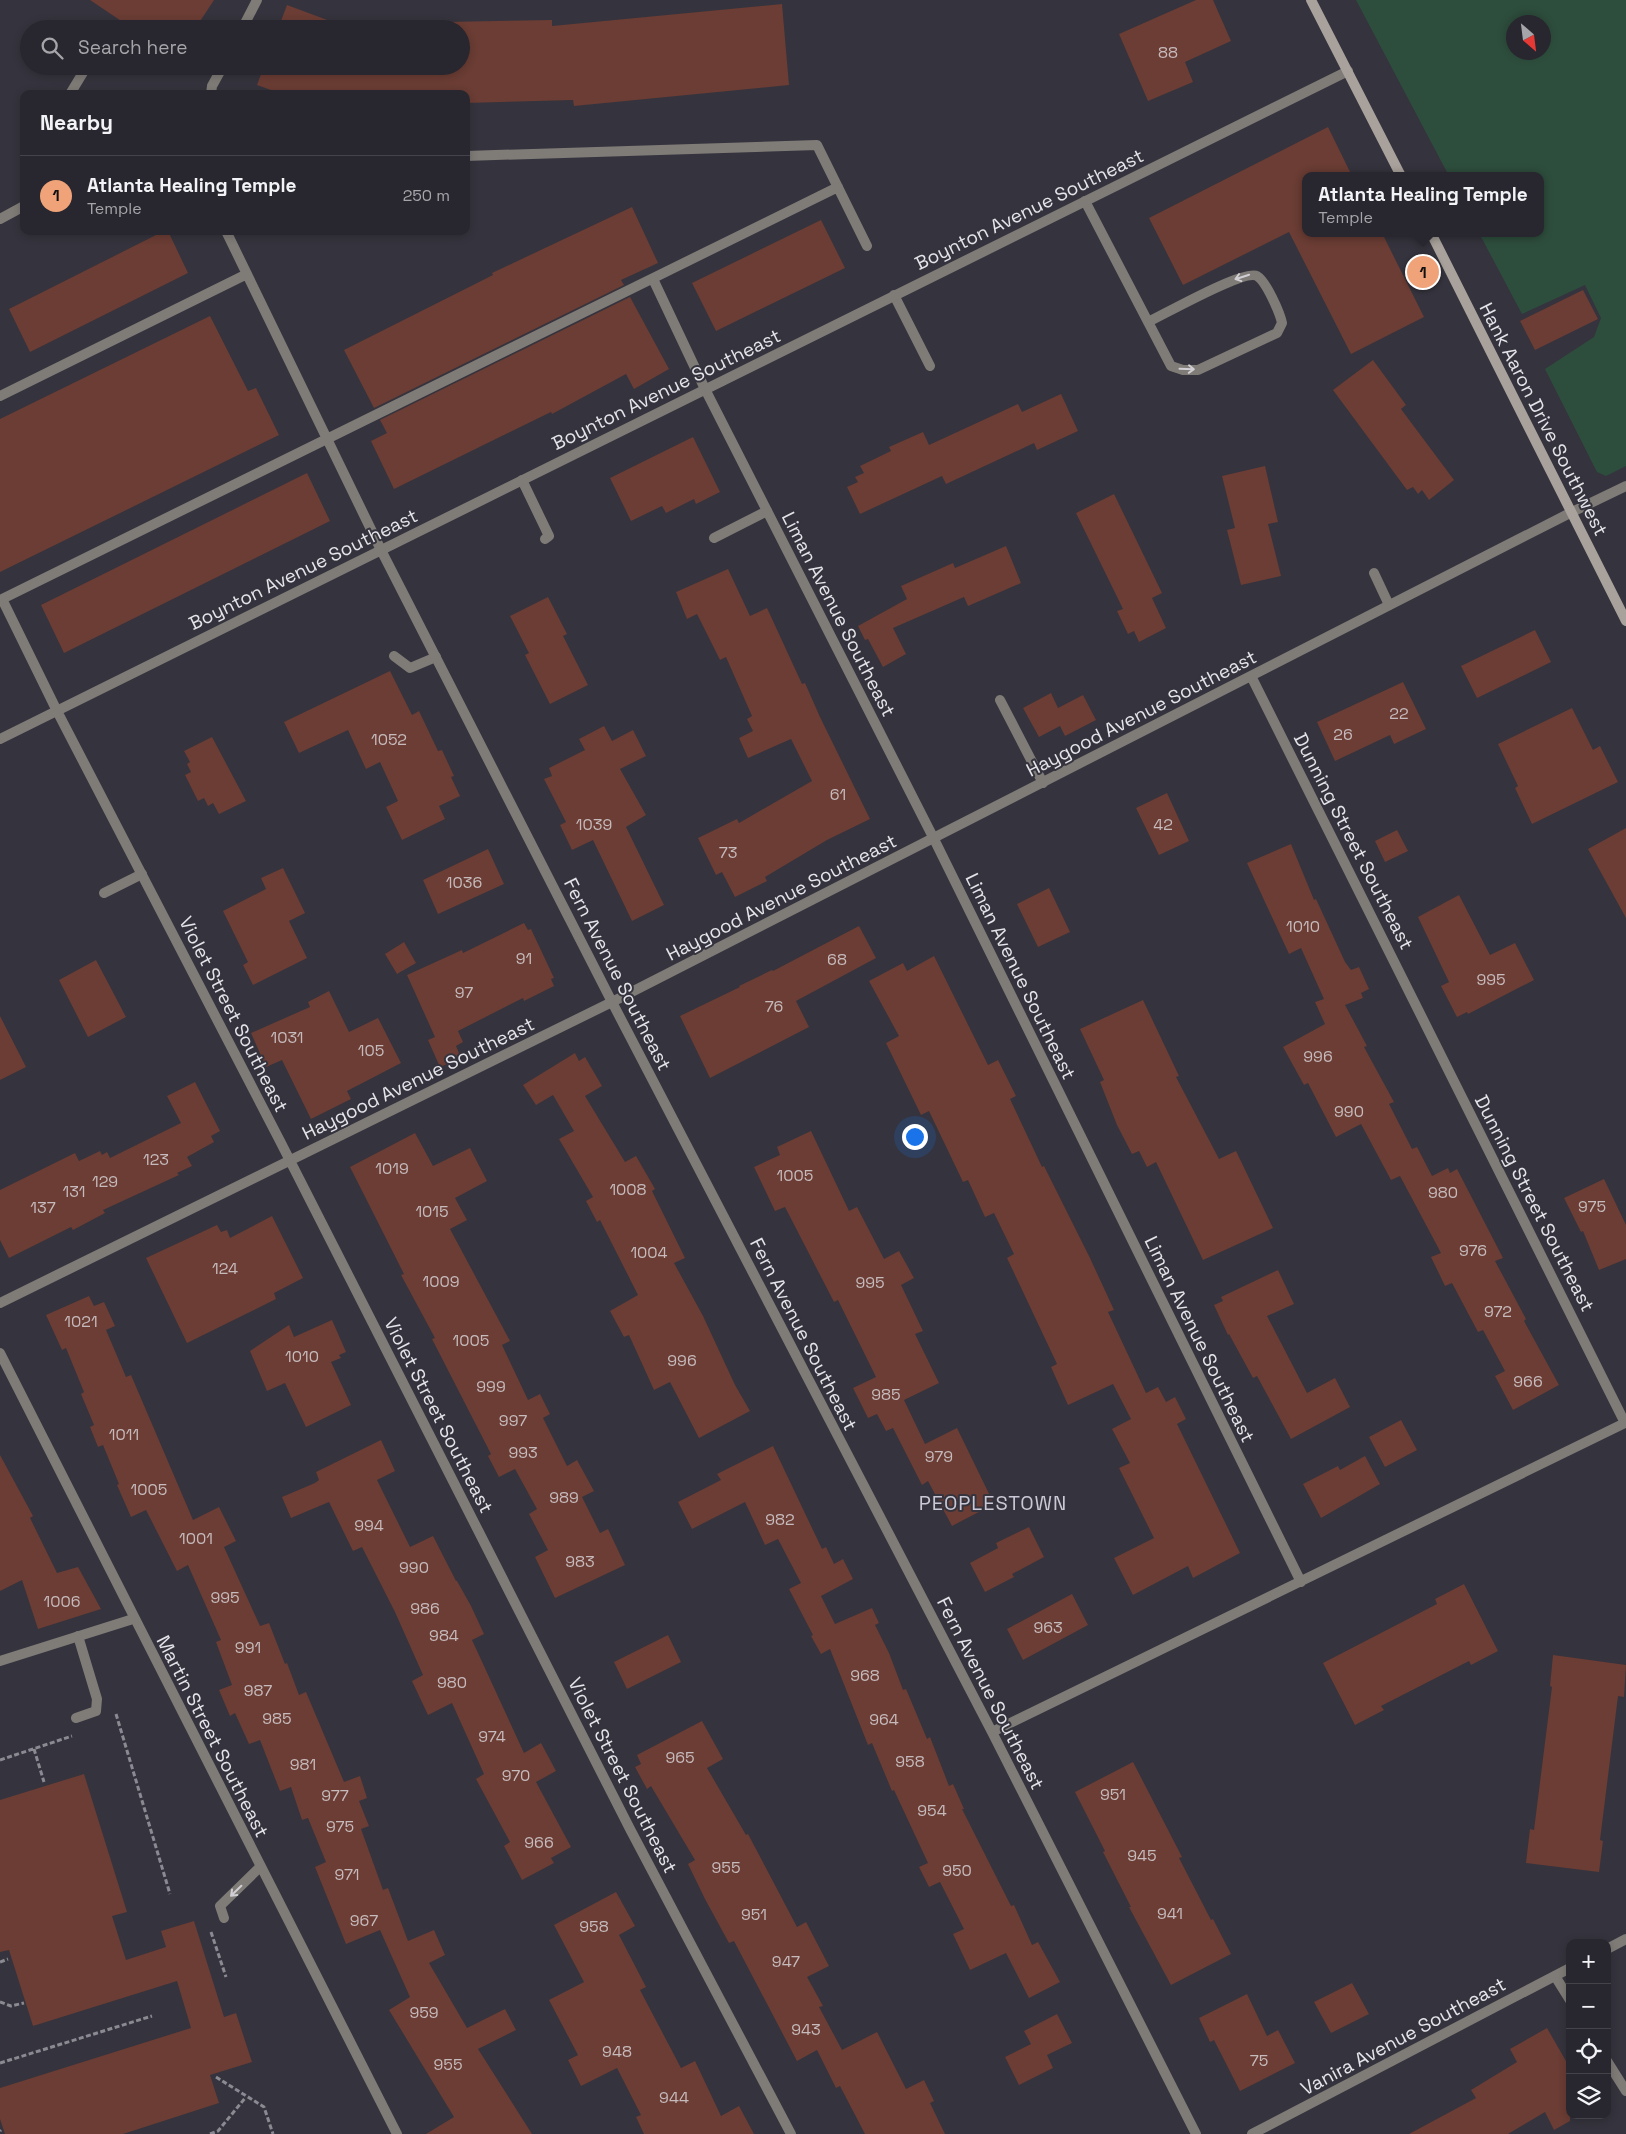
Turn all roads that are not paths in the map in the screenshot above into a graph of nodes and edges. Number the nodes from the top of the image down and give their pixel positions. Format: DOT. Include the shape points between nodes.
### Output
graph roads {
  1 [pos="257,0"];
  2 [pos="1311,0"];
  3 [pos="247,20"];
  4 [pos="1348,71"];
  5 [pos="81,75"];
  6 [pos="218,75"];
  7 [pos="72,90"];
  8 [pos="212,90"];
  9 [pos="470,156"];
  10 [pos="1399,172"];
  11 [pos="838,188"];
  12 [pos="1085,201"];
  13 [pos="20,208"];
  14 [pos="0,219"];
  15 [pos="228,235"];
  16 [pos="1432,237"];
  17 [pos="867,246"];
  18 [pos="247,274"];
  19 [pos="653,279"];
  20 [pos="894,295"];
  21 [pos="1148,322"];
  22 [pos="930,366"];
  23 [pos="705,389"];
  24 [pos="0,396"];
  25 [pos="327,438"];
  26 [pos="522,480"];
  27 [pos="1626,486"];
  28 [pos="767,511"];
  29 [pos="1572,512"];
  30 [pos="544,538"];
  31 [pos="714,538"];
  32 [pos="381,550"];
  33 [pos="1374,573"];
  34 [pos="1,600"];
  35 [pos="1389,606"];
  36 [pos="1626,621"];
  37 [pos="394,656"];
  38 [pos="436,657"];
  39 [pos="1251,676"];
  40 [pos="1000,700"];
  41 [pos="57,711"];
  42 [pos="0,739"];
  43 [pos="1043,783"];
  44 [pos="934,839"];
  45 [pos="142,874"];
  46 [pos="104,892"];
  47 [pos="612,1002"];
  48 [pos="290,1161"];
  49 [pos="0,1302"];
  50 [pos="0,1353"];
  51 [pos="1301,1582"];
  52 [pos="133,1619"];
  53 [pos="78,1636"];
  54 [pos="0,1661"];
  55 [pos="76,1718"];
  56 [pos="992,1732"];
  57 [pos="260,1866"];
  58 [pos="224,1918"];
  59 [pos="1626,1939"];
  60 [pos="1611,1947"];
  61 [pos="1566,1970"];
  62 [pos="1555,1976"];
  63 [pos="1566,1994"];
  64 [pos="1611,2067"];
  65 [pos="1626,2091"];
  66 [pos="397,2134"];
  67 [pos="791,2134"];
  68 [pos="1196,2134"];
  69 [pos="1252,2134"];
  1 -- 3 [label="street"];
  2 -- 4 [label="main road"];
  4 -- 10 [label="main road"];
  4 -- 12 [label="street, Boynton Avenue Southeast"];
  5 -- 7 [label="street"];
  6 -- 8 [label="street"];
  9 -- 11 [label="street" via="816,145"];
  11 -- 17 [label="street"];
  11 -- 19 [label="street"];
  12 -- 20 [label="street, Boynton Avenue Southeast"];
  12 -- 21 [label="street"];
  13 -- 14 [label="street"];
  15 -- 18 [label="street, Fern Avenue Southeast"];
  16 -- 29 [label="main road, Hank Aaron Drive Southwest"];
  18 -- 24 [label="street"];
  18 -- 25 [label="street, Fern Avenue Southeast"];
  19 -- 23 [label="street, Liman Avenue Southeast"];
  19 -- 25 [label="street"];
  20 -- 22 [label="street"];
  20 -- 23 [label="street, Boynton Avenue Southeast"];
  21 -- 21 [label="street, one-way" via="1171,366 1183,370 1198,370 1277,333 1282,323 1264,283 1256,275 1249,274"];
  23 -- 26 [label="street, Boynton Avenue Southeast"];
  23 -- 28 [label="street, Liman Avenue Southeast"];
  25 -- 32 [label="street, Fern Avenue Southeast"];
  25 -- 34 [label="street"];
  26 -- 30 [label="street" via="549,536"];
  26 -- 32 [label="street, Boynton Avenue Southeast"];
  27 -- 29 [label="street, Haygood Avenue Southeast"];
  28 -- 31 [label="street"];
  28 -- 44 [label="street, Liman Avenue Southeast"];
  29 -- 35 [label="street, Haygood Avenue Southeast"];
  29 -- 36 [label="main road, Hank Aaron Drive Southwest"];
  32 -- 38 [label="street, Fern Avenue Southeast"];
  32 -- 41 [label="street, Boynton Avenue Southeast"];
  33 -- 35 [label="street"];
  34 -- 41 [label="street, Violet Street Southeast"];
  35 -- 39 [label="street, Haygood Avenue Southeast"];
  37 -- 38 [label="street" via="410,668"];
  38 -- 47 [label="street, Fern Avenue Southeast"];
  39 -- 43 [label="street, Haygood Avenue Southeast"];
  39 -- 51 [label="street, Dunning Street Southeast" via="1625,1423"];
  40 -- 43 [label="street"];
  41 -- 42 [label="street, Boynton Avenue Southeast"];
  41 -- 45 [label="street, Violet Street Southeast"];
  43 -- 44 [label="street, Haygood Avenue Southeast"];
  44 -- 47 [label="street, Haygood Avenue Southeast"];
  44 -- 51 [label="street, Liman Avenue Southeast"];
  45 -- 46 [label="street"];
  45 -- 48 [label="street, Violet Street Southeast"];
  47 -- 48 [label="street, Haygood Avenue Southeast"];
  47 -- 56 [label="street, Fern Avenue Southeast"];
  48 -- 49 [label="street, Haygood Avenue Southeast"];
  48 -- 67 [label="street, Violet Street Southeast" via="626,1820"];
  50 -- 52 [label="street, Martin Street Southeast"];
  51 -- 56 [label="street"];
  52 -- 53 [label="street"];
  52 -- 57 [label="street, Martin Street Southeast"];
  53 -- 54 [label="street"];
  53 -- 55 [label="street" via="97,1699 96,1711"];
  56 -- 68 [label="street, Fern Avenue Southeast"];
  57 -- 58 [label="street, one-way" via="220,1906"];
  57 -- 66 [label="street, Martin Street Southeast"];
  59 -- 60 [label="street"];
  61 -- 62 [label="street, Vanira Avenue Southeast"];
  62 -- 63 [label="street"];
  62 -- 69 [label="street, Vanira Avenue Southeast"];
  64 -- 65 [label="street"];
}
